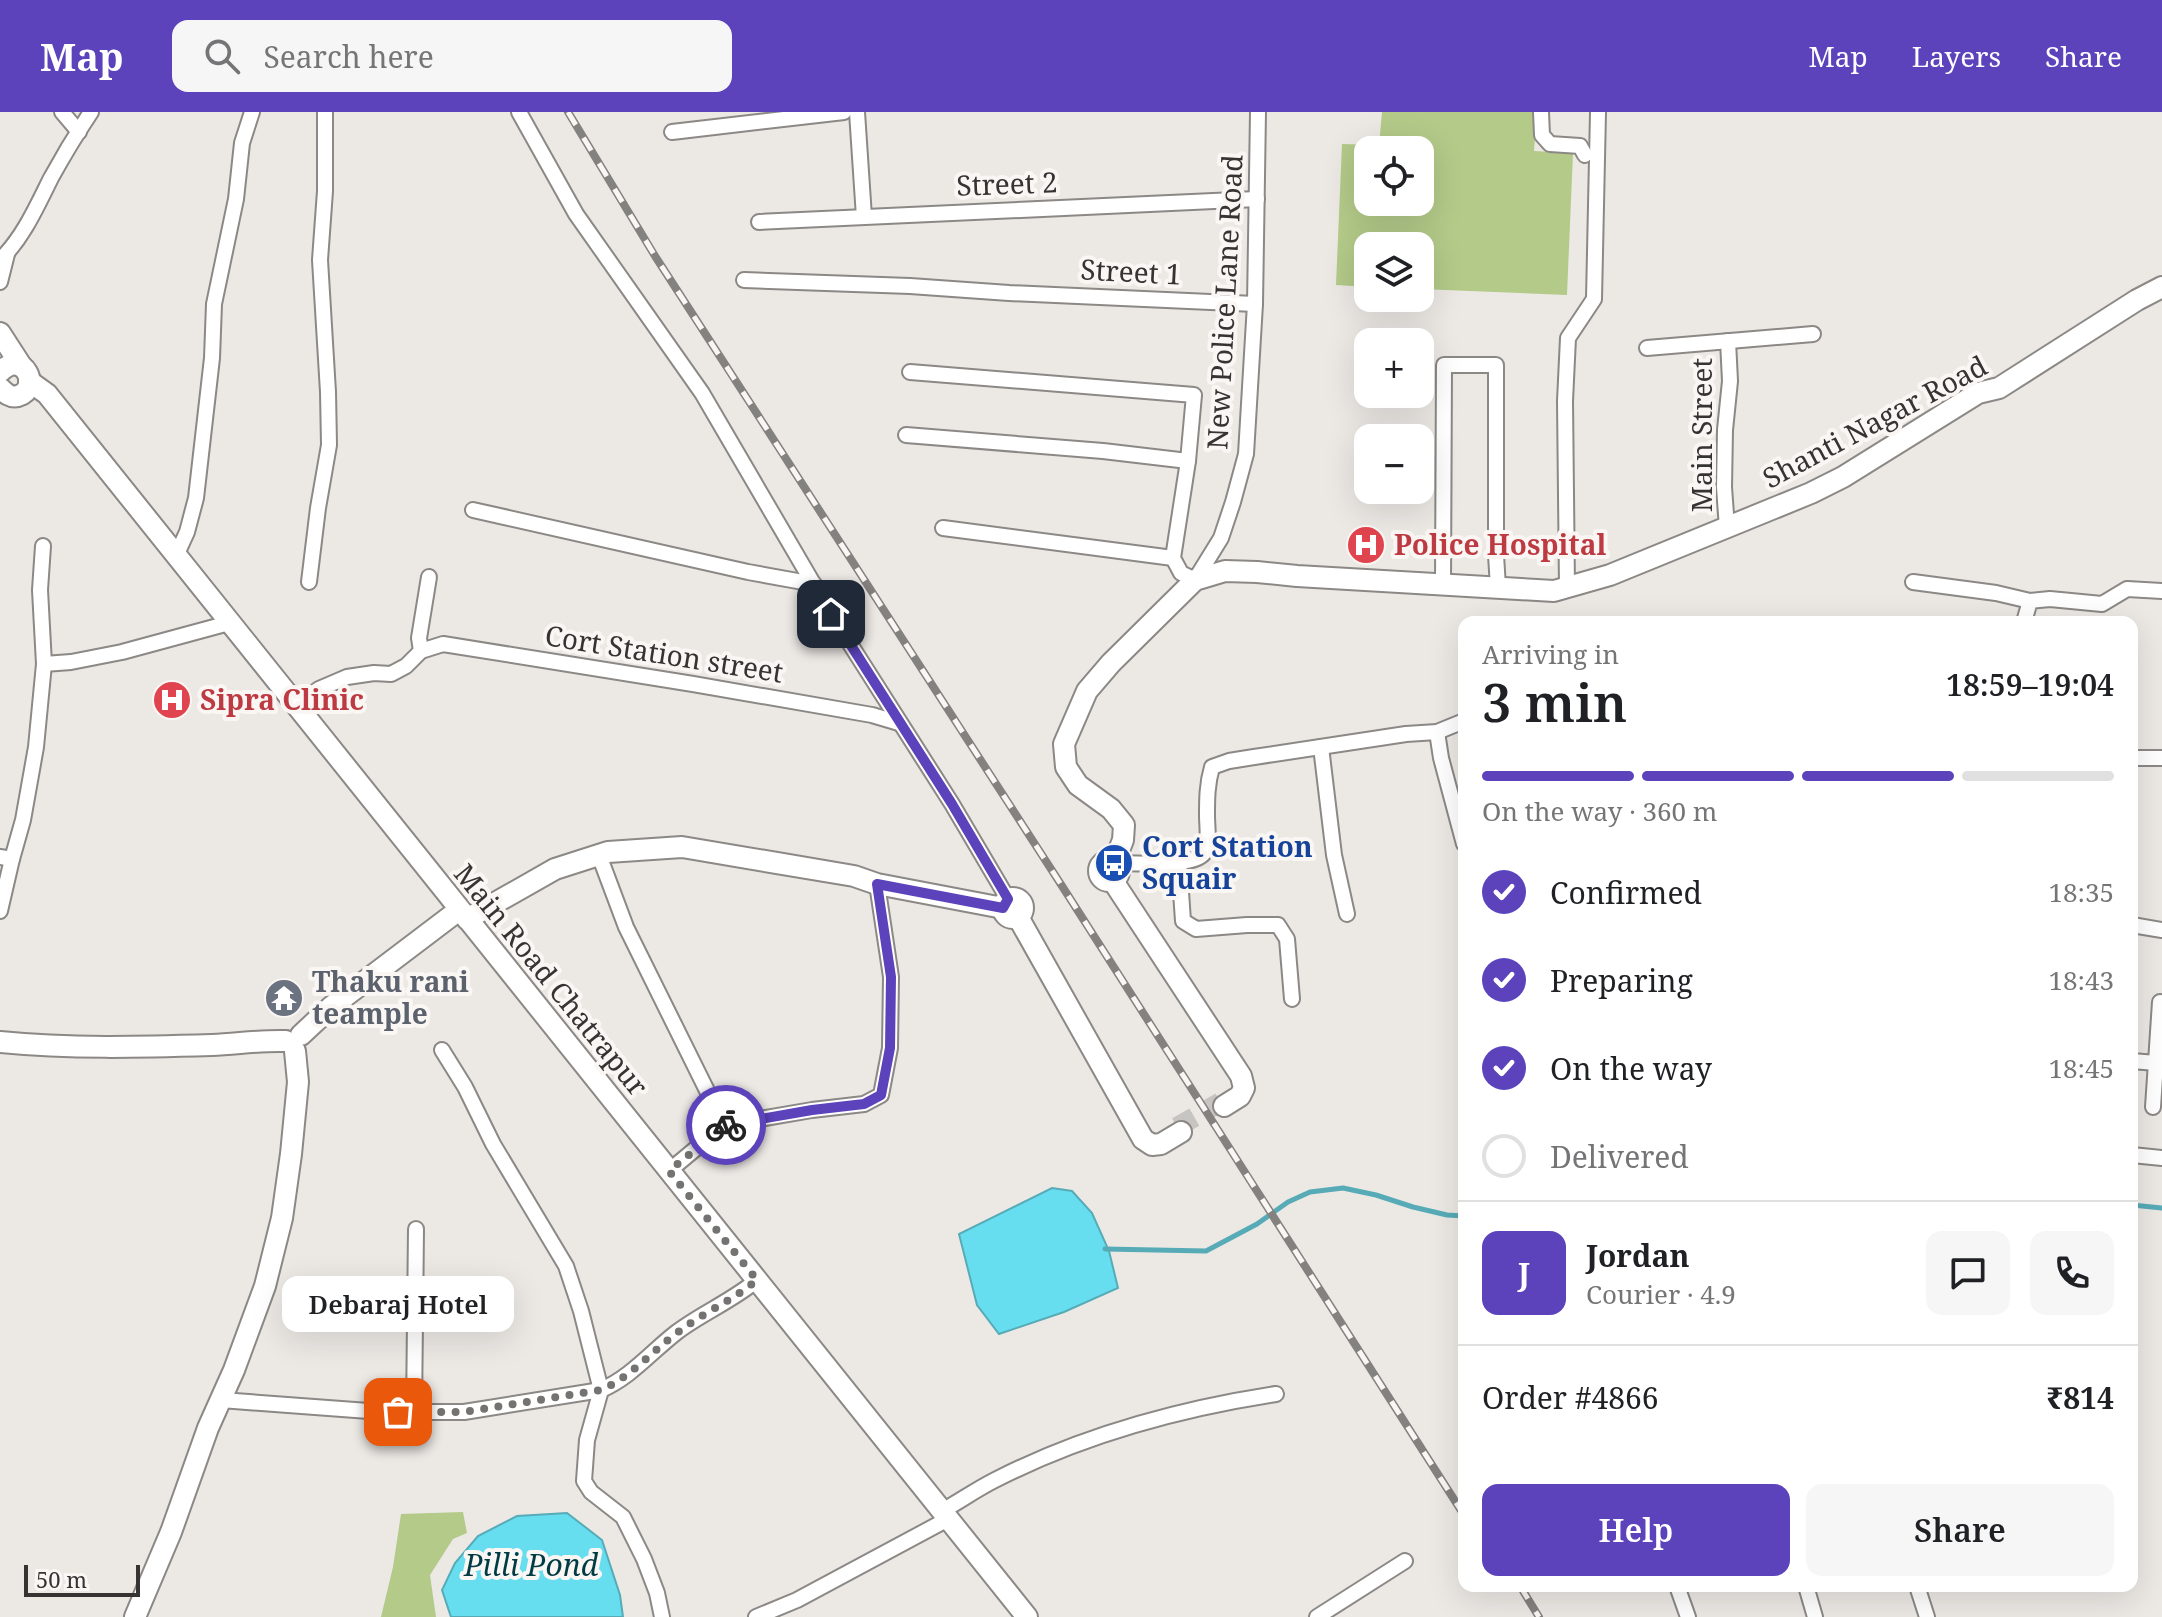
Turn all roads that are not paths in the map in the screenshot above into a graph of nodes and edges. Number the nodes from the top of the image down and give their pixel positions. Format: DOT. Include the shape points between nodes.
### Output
graph roads {
  1 [pos="62,112"];
  2 [pos="91,112"];
  3 [pos="252,112"];
  4 [pos="325,112"];
  5 [pos="519,112"];
  6 [pos="844,112"];
  7 [pos="857,112"];
  8 [pos="1258,112"];
  9 [pos="1541,112"];
  10 [pos="1598,112"];
  11 [pos="79,132"];
  12 [pos="672,132"];
  13 [pos="1585,155"];
  14 [pos="1257,199"];
  15 [pos="864,217"];
  16 [pos="759,222"];
  17 [pos="3,256"];
  18 [pos="744,280"];
  19 [pos="0,282"];
  20 [pos="2162,287"];
  21 [pos="1255,304"];
  22 [pos="0,333"];
  23 [pos="1813,334"];
  24 [pos="1728,341"];
  25 [pos="1647,348"];
  26 [pos="12,368"];
  27 [pos="910,372"];
  28 [pos="2,392"];
  29 [pos="906,435"];
  30 [pos="1188,461"];
  31 [pos="473,510"];
  32 [pos="943,528"];
  33 [pos="1727,528"];
  34 [pos="43,546"];
  35 [pos="176,556"];
  36 [pos="1173,558"];
  37 [pos="429,577"];
  38 [pos="1195,580"];
  39 [pos="309,582"];
  40 [pos="1913,582"];
  41 [pos="814,584"];
  42 [pos="1443,585"];
  43 [pos="1498,587"];
  44 [pos="1567,587"];
  45 [pos="2162,591"];
  46 [pos="2030,601"];
  47 [pos="2026,616"];
  48 [pos="229,623"];
  49 [pos="421,651"];
  50 [pos="44,664"];
  51 [pos="296,706"];
  52 [pos="899,723"];
  53 [pos="1458,723"];
  54 [pos="1437,732"];
  55 [pos="1321,747"];
  56 [pos="2138,758"];
  57 [pos="2162,758"];
  58 [pos="1458,822"];
  59 [pos="599,855"];
  60 [pos="6,858"];
  61 [pos="1179,863"];
  62 [pos="1111,875"];
  63 [pos="877,884"];
  64 [pos="1013,909"];
  65 [pos="0,911"];
  66 [pos="463,914"];
  67 [pos="1347,914"];
  68 [pos="2138,926"];
  69 [pos="2162,930"];
  70 [pos="1292,999"];
  71 [pos="2160,1002"];
  72 [pos="0,1042"];
  73 [pos="294,1043"];
  74 [pos="442,1050"];
  75 [pos="2138,1062"];
  76 [pos="2156,1063"];
  77 [pos="1223,1104"];
  78 [pos="2153,1107"];
  79 [pos="724,1125"];
  80 [pos="1179,1129"];
  81 [pos="2138,1156"];
  82 [pos="2162,1158"];
  83 [pos="669,1171"];
  84 [pos="416,1229"];
  85 [pos="757,1280"];
  86 [pos="601,1390"];
  87 [pos="1276,1394"];
  88 [pos="221,1400"];
  89 [pos="414,1412"];
  90 [pos="945,1515"];
  91 [pos="1405,1561"];
  92 [pos="1679,1592"];
  93 [pos="1808,1592"];
  94 [pos="1919,1592"];
  95 [pos="135,1617"];
  96 [pos="662,1617"];
  97 [pos="756,1617"];
  98 [pos="1027,1617"];
  99 [pos="1317,1617"];
  100 [pos="1688,1617"];
  101 [pos="1815,1617"];
  102 [pos="1927,1617"];
  1 -- 11 [label="street"];
  2 -- 11 [label="street"];
  3 -- 35 [label="street" via="214,304 196,498"];
  4 -- 39 [label="street" via="320,260 329,445"];
  5 -- 41 [label="street" via="576,214 702,393"];
  6 -- 12 [label="street"];
  7 -- 15 [label="street"];
  8 -- 14 [label="street, New Police Lane Road"];
  9 -- 13 [label="street" via="1542,135 1550,144 1580,146"];
  10 -- 44 [label="street" via="1594,299 1568,338"];
  11 -- 17 [label="street" via="32,217"];
  14 -- 15 [label="street, Street 2"];
  14 -- 21 [label="street, New Police Lane Road"];
  15 -- 16 [label="street, Street 2"];
  17 -- 19 [label="street"];
  18 -- 21 [label="street, Street 1"];
  20 -- 33 [label="street, Shanti Nagar Road" via="1843,477"];
  21 -- 38 [label="street, New Police Lane Road" via="1246,454 1221,538"];
  22 -- 26 [label="street, Main Road Chatrapur"];
  23 -- 24 [label="street"];
  24 -- 25 [label="street"];
  24 -- 33 [label="street, Main Street"];
  26 -- 28 [label="street" via="28,386 22,394"];
  26 -- 35 [label="street, Main Road Chatrapur" via="47,394"];
  27 -- 30 [label="street" via="1194,395"];
  29 -- 30 [label="street"];
  30 -- 36 [label="street"];
  31 -- 41 [label="street"];
  32 -- 36 [label="street"];
  33 -- 44 [label="street, Shanti Nagar Road"];
  34 -- 50 [label="street"];
  35 -- 48 [label="street, Main Road Chatrapur"];
  36 -- 38 [label="street" via="1181,573"];
  37 -- 49 [label="street"];
  38 -- 42 [label="street, Shanti Nagar Road" via="1225,571"];
  38 -- 62 [label="street" via="1087,691 1064,744 1066,767 1078,785 1124,825"];
  40 -- 46 [label="street"];
  41 -- 52 [label="street"];
  42 -- 43 [label="street, Shanti Nagar Road"];
  42 -- 43 [label="street" via="1444,365 1496,365"];
  43 -- 44 [label="street, Shanti Nagar Road"];
  45 -- 46 [label="street" via="2127,589 2102,604"];
  46 -- 47 [label="street"];
  48 -- 50 [label="street" via="122,652"];
  48 -- 51 [label="street, Main Road Chatrapur"];
  49 -- 51 [label="street" via="391,674 347,677"];
  49 -- 52 [label="street, Cort Station street" via="443,644"];
  50 -- 60 [label="street" via="23,820"];
  51 -- 66 [label="street, Main Road Chatrapur"];
  52 -- 64 [label="street"];
  53 -- 54 [label="street"];
  54 -- 55 [label="street"];
  54 -- 58 [label="street"];
  55 -- 61 [label="street" via="1212,767 1207,846 1203,856"];
  55 -- 67 [label="street"];
  56 -- 57 [label="street"];
  59 -- 63 [label="street" via="682,847"];
  59 -- 66 [label="street" via="555,869"];
  59 -- 79 [label="street" via="626,927"];
  60 -- 65 [label="street"];
  61 -- 62 [label="street"];
  61 -- 70 [label="street" via="1183,921 1196,929 1278,925 1287,939"];
  62 -- 77 [label="street" via="1241,1076 1240,1096"];
  63 -- 64 [label="street"];
  63 -- 79 [label="street" via="891,977 890,1048 881,1095 864,1104"];
  64 -- 80 [label="street" via="1030,921 1149,1136 1161,1138"];
  66 -- 73 [label="street" via="331,1007"];
  66 -- 83 [label="street, Main Road Chatrapur"];
  68 -- 69 [label="street"];
  71 -- 76 [label="street"];
  72 -- 73 [label="street"];
  73 -- 88 [label="street" via="298,1082 282,1218 265,1286"];
  74 -- 86 [label="street" via="566,1266"];
  75 -- 76 [label="street"];
  76 -- 78 [label="street"];
  79 -- 83 [label="street"];
  81 -- 82 [label="street"];
  83 -- 85 [label="street, Main Road Chatrapur"];
  84 -- 89 [label="street"];
  85 -- 86 [label="street"];
  85 -- 90 [label="street, Main Road Chatrapur"];
  86 -- 89 [label="street" via="464,1412"];
  86 -- 96 [label="street" via="587,1440 584,1481 623,1517 644,1559"];
  87 -- 90 [label="street" via="1118,1428 995,1480"];
  88 -- 89 [label="street"];
  88 -- 95 [label="street"];
  90 -- 97 [label="street" via="797,1600"];
  90 -- 98 [label="street, Main Road Chatrapur"];
  91 -- 99 [label="street"];
  92 -- 100 [label="street"];
  93 -- 101 [label="street"];
  94 -- 102 [label="street"];
}
